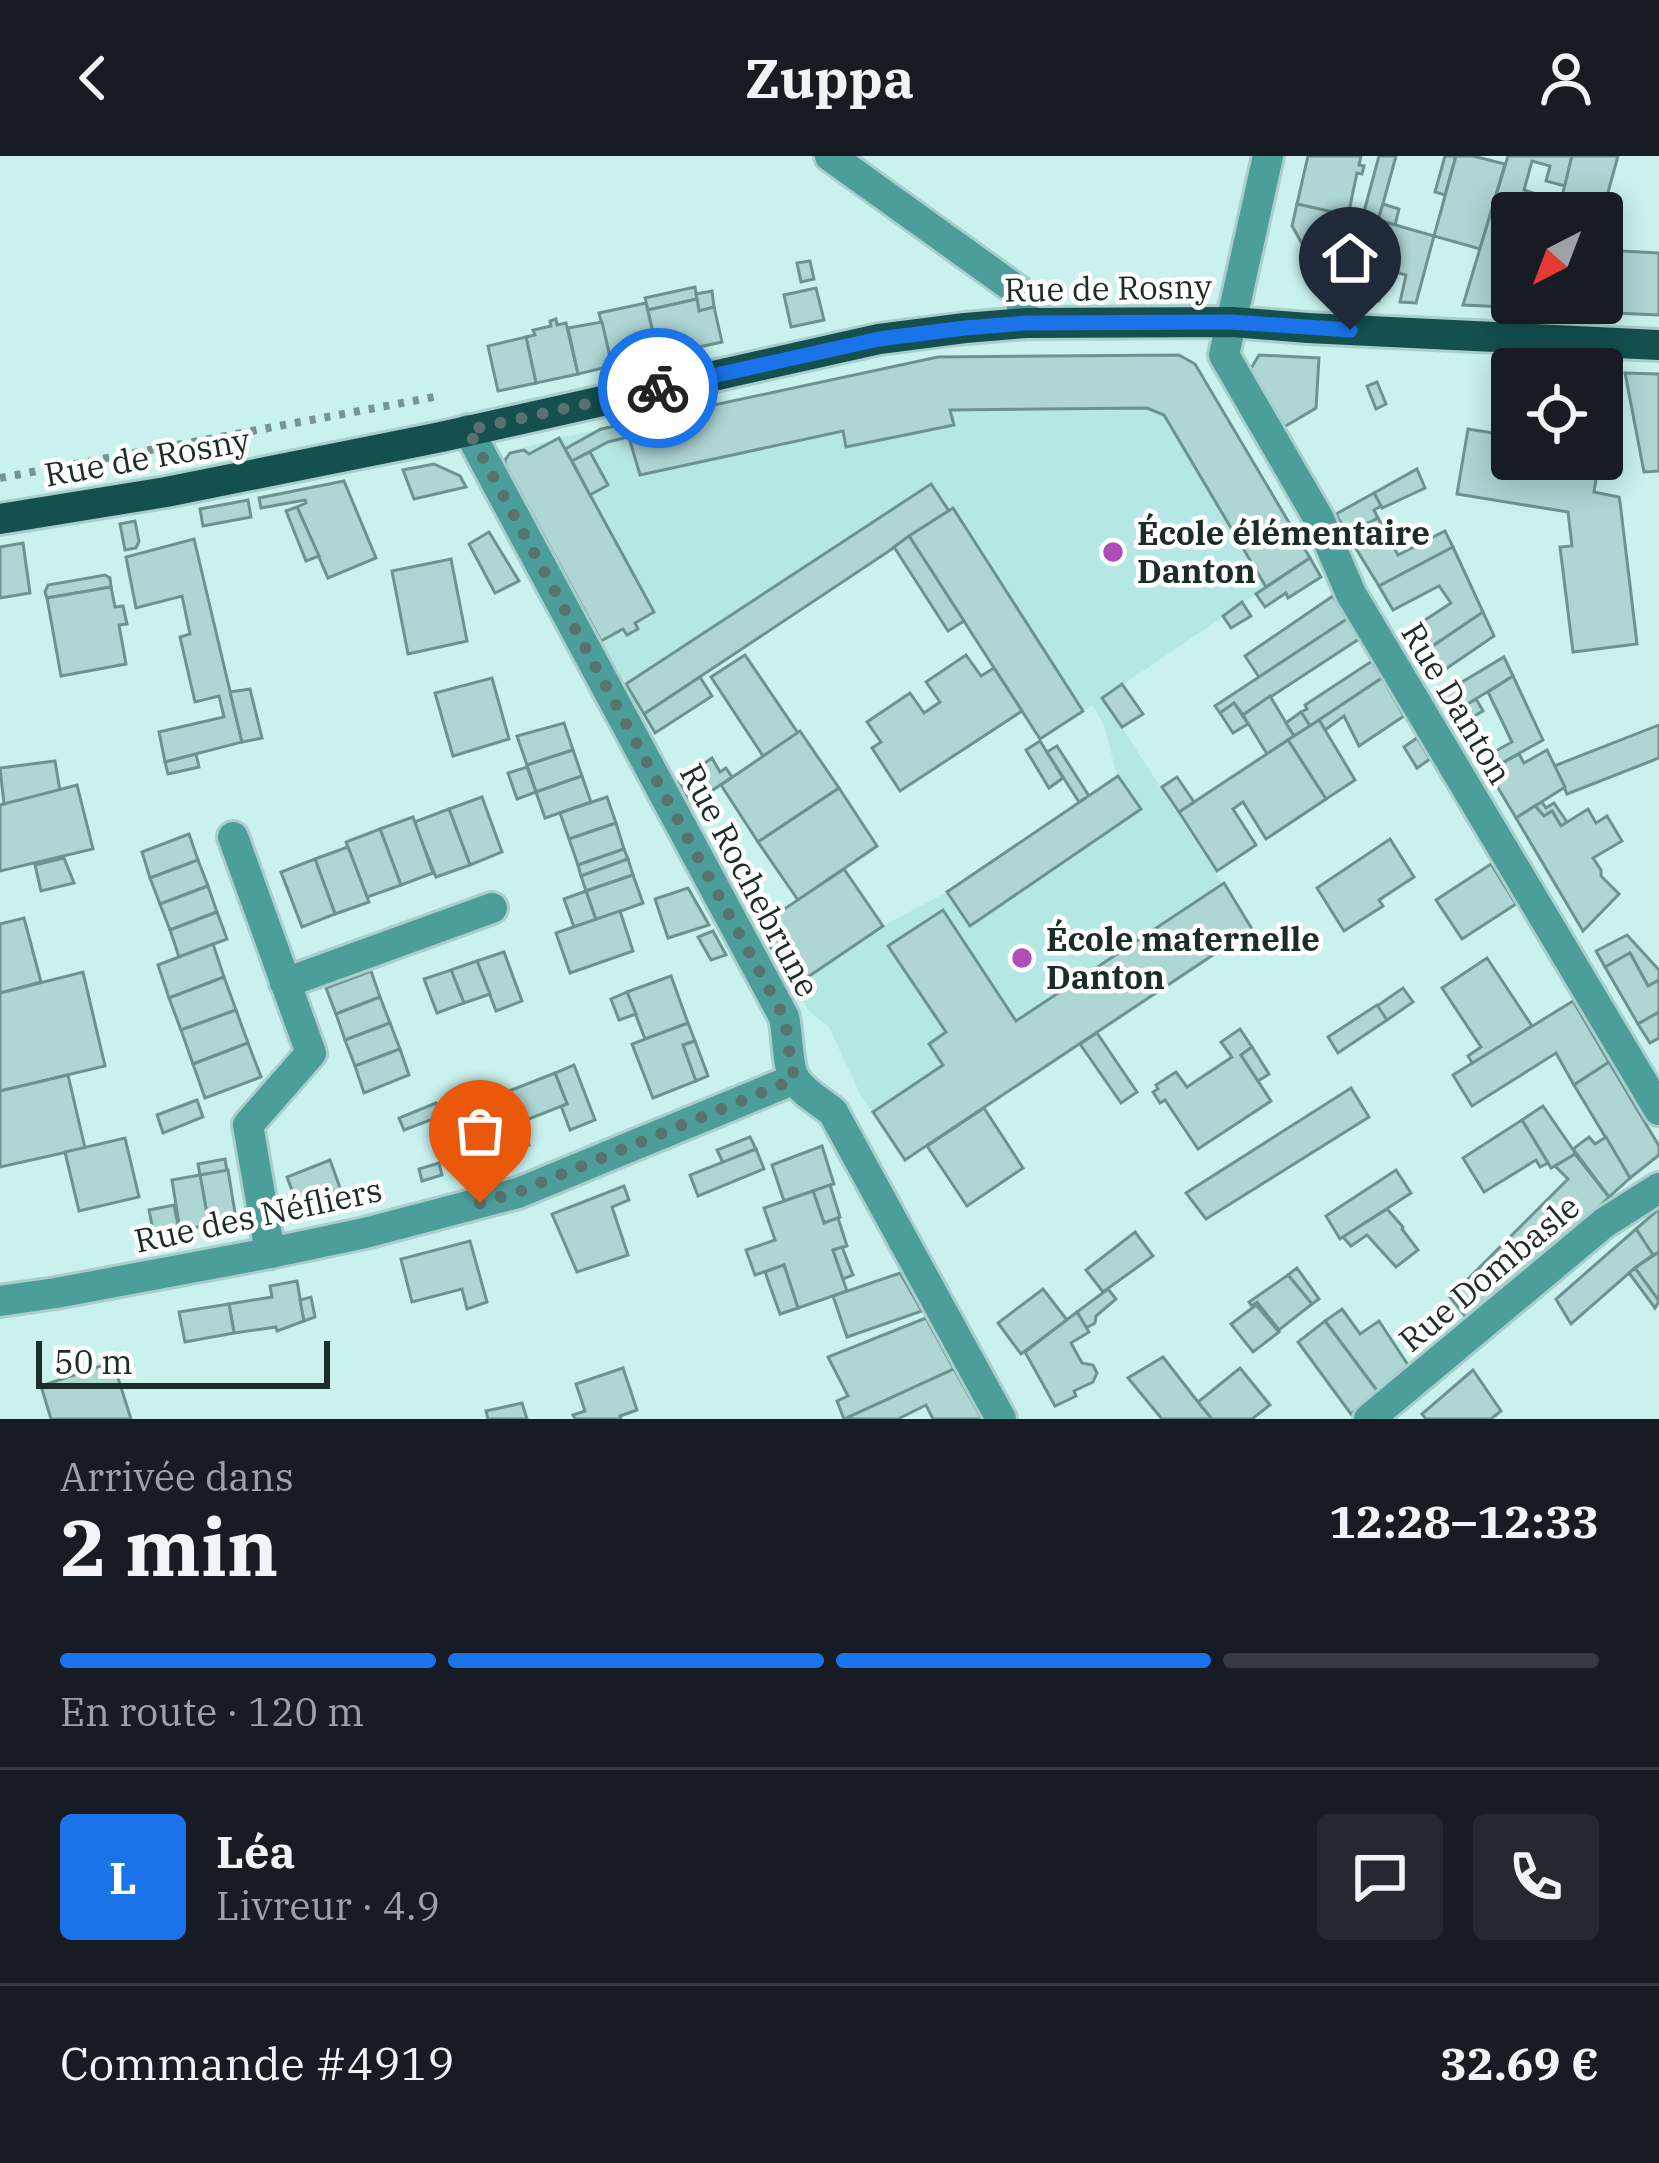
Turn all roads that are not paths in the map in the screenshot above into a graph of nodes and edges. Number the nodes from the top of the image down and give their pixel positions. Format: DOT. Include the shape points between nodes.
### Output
graph roads {
  1 [pos="830,156"];
  2 [pos="1268,156"];
  3 [pos="1232,322"];
  4 [pos="1026,323"];
  5 [pos="1659,345"];
  6 [pos="471,430"];
  7 [pos="0,519"];
  8 [pos="233,837"];
  9 [pos="492,908"];
  10 [pos="286,983"];
  11 [pos="795,1079"];
  12 [pos="1659,1110"];
  13 [pos="1659,1188"];
  14 [pos="270,1253"];
  15 [pos="0,1300"];
  16 [pos="1001,1419"];
  17 [pos="1369,1419"];
  1 -- 4 [label="street" via="1018,291"];
  2 -- 3 [label="street, Rue Danton"];
  3 -- 4 [label="main road, Rue de Rosny"];
  3 -- 5 [label="main road, Rue de Rosny"];
  3 -- 12 [label="street, Rue Danton" via="1224,355 1319,520 1351,594"];
  4 -- 6 [label="main road, Rue de Rosny" via="879,339"];
  6 -- 7 [label="main road, Rue de Rosny"];
  6 -- 11 [label="street, Rue Rochebrune" via="784,1017"];
  8 -- 10 [label="street"];
  9 -- 10 [label="street"];
  10 -- 14 [label="street" via="311,1053 248,1125"];
  11 -- 14 [label="street, Rue des Néfliers" via="518,1192"];
  11 -- 16 [label="street" via="833,1112"];
  13 -- 17 [label="street, Rue Dombasle" via="1604,1223"];
  14 -- 15 [label="street, Rue des Néfliers"];
}
